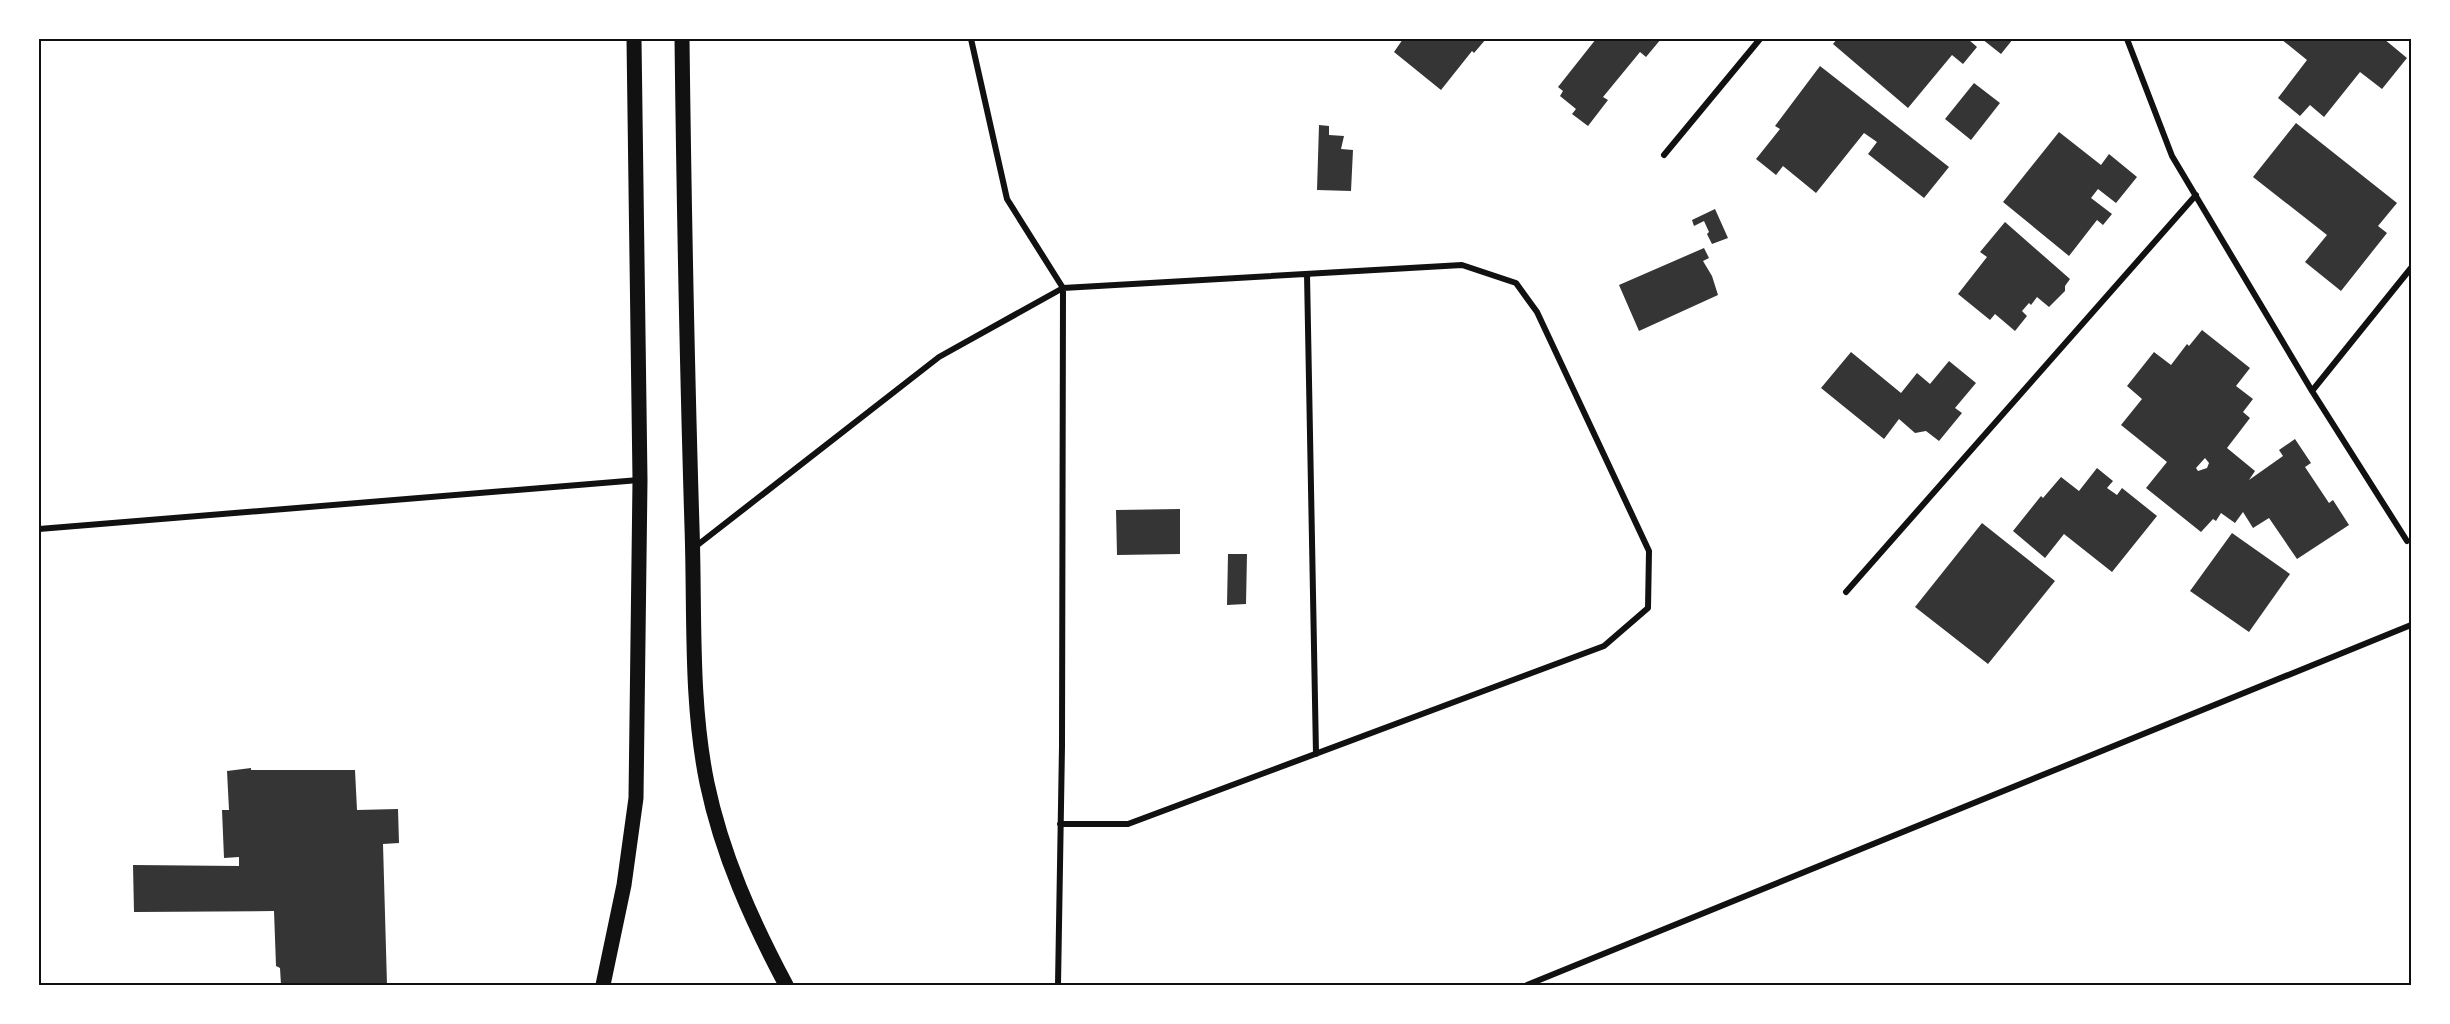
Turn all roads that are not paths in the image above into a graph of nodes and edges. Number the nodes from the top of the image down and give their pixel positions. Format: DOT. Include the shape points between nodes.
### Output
graph roads {
  1 [pos="633,39"];
  2 [pos="682,39"];
  3 [pos="971,39"];
  4 [pos="1760,39"];
  5 [pos="2127,39"];
  6 [pos="1664,155"];
  7 [pos="2196,195"];
  8 [pos="2411,268"];
  9 [pos="1307,274"];
  10 [pos="1063,288"];
  11 [pos="2312,392"];
  12 [pos="640,480"];
  13 [pos="39,529"];
  14 [pos="2407,541"];
  15 [pos="693,549"];
  16 [pos="1846,592"];
  17 [pos="2411,625"];
  18 [pos="1316,754"];
  19 [pos="1060,824"];
  20 [pos="603,985"];
  21 [pos="786,985"];
  22 [pos="1058,985"];
  23 [pos="1527,985"];
  1 -- 12 [label="main road"];
  2 -- 15 [label="main road"];
  3 -- 10 [label="street" via="1007,199"];
  4 -- 6 [label="street"];
  5 -- 7 [label="street" via="2172,156"];
  7 -- 11 [label="street"];
  7 -- 16 [label="street"];
  8 -- 11 [label="street"];
  9 -- 10 [label="street"];
  9 -- 18 [label="street"];
  9 -- 18 [label="street" via="1462,265 1516,283 1537,312 1649,551 1648,608 1604,646"];
  10 -- 15 [label="street" via="939,357"];
  10 -- 19 [label="street"];
  11 -- 14 [label="street"];
  12 -- 13 [label="street"];
  12 -- 20 [label="main road" via="636,798 624,885"];
  15 -- 21 [label="main road" via="697,709 707,781 722,842 759,933"];
  17 -- 23 [label="street"];
  18 -- 19 [label="street" via="1128,824"];
  19 -- 22 [label="street"];
}
